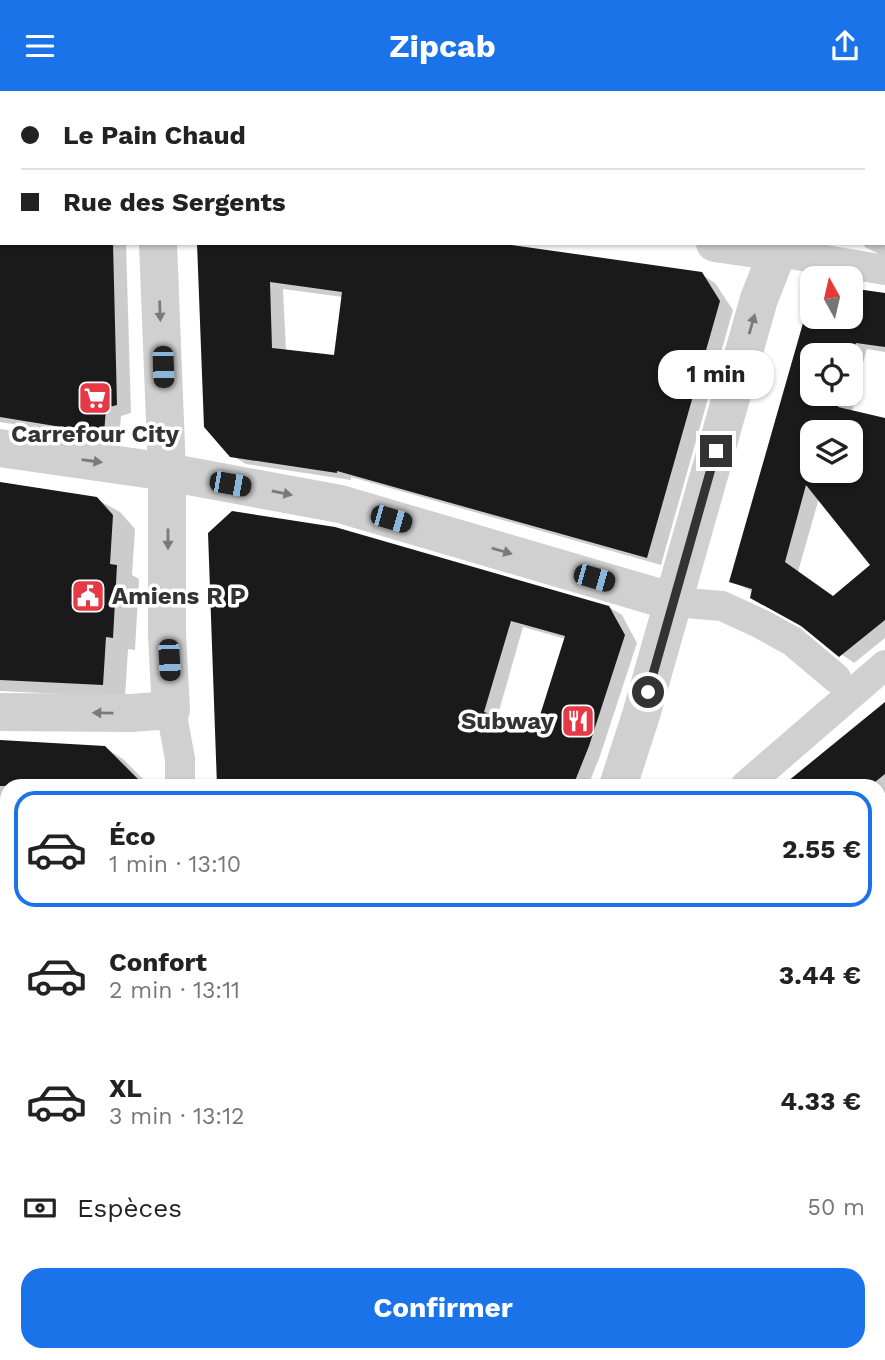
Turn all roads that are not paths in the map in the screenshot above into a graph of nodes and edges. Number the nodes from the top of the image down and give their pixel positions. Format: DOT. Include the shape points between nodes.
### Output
graph roads {
  1 [pos="158,245"];
  2 [pos="747,245"];
  3 [pos="779,247"];
  4 [pos="885,270"];
  5 [pos="0,448"];
  6 [pos="167,472"];
  7 [pos="674,602"];
  8 [pos="885,665"];
  9 [pos="836,678"];
  10 [pos="171,710"];
  11 [pos="0,712"];
  12 [pos="180,779"];
  13 [pos="620,779"];
  14 [pos="753,779"];
  1 -- 6 [label="street, one-way"];
  2 -- 3 [label="street"];
  3 -- 4 [label="street"];
  7 -- 3 [label="street, one-way" via="759,299"];
  5 -- 6 [label="street, one-way"];
  6 -- 7 [label="street, one-way" via="340,504"];
  6 -- 10 [label="street, one-way"];
  7 -- 9 [label="street" via="722,606 761,624 792,641"];
  7 -- 13 [label="street"];
  8 -- 14 [label="street"];
  10 -- 11 [label="street, one-way"];
  10 -- 12 [label="street"];
}
